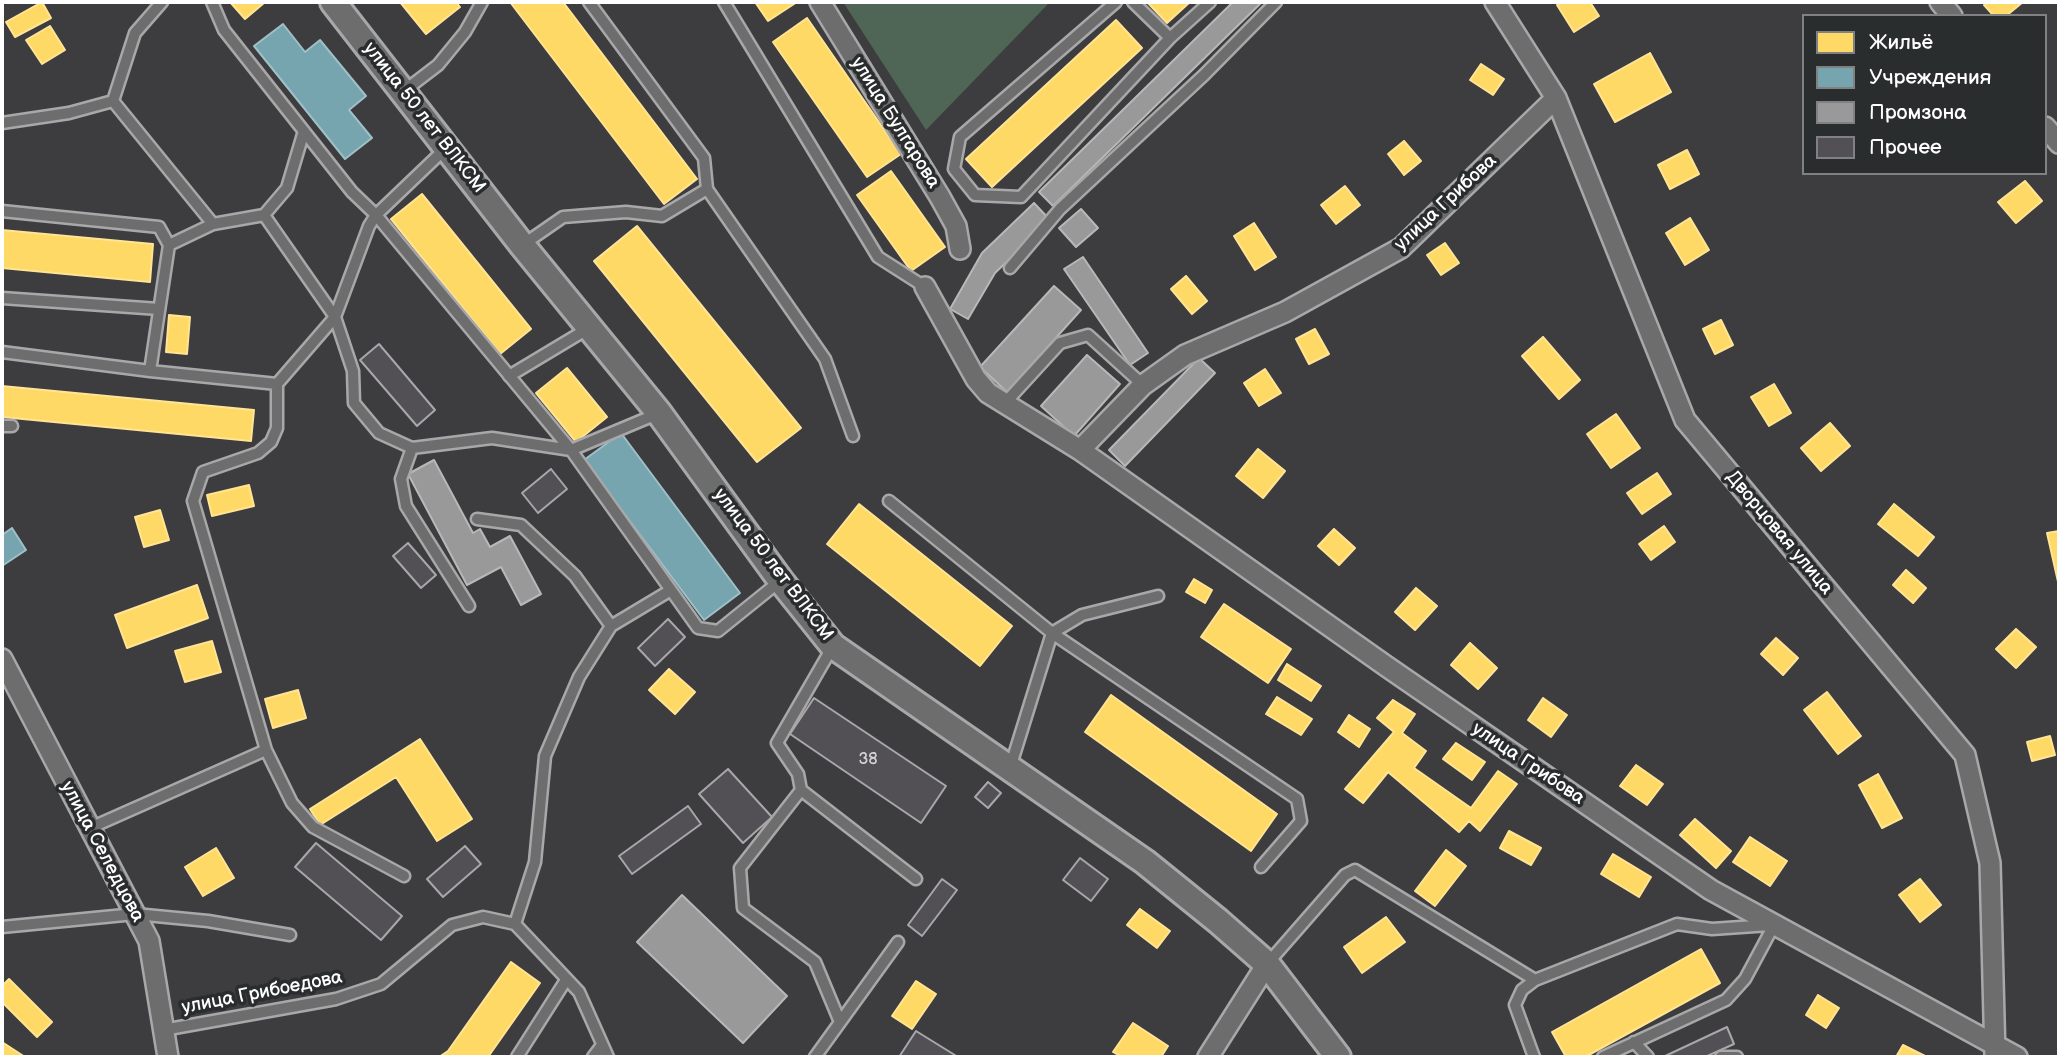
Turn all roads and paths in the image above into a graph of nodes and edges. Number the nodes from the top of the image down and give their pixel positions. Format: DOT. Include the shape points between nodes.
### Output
graph roads {
  1 [pos="162,2"];
  2 [pos="212,2"];
  3 [pos="333,2"];
  4 [pos="482,2"];
  5 [pos="589,2"];
  6 [pos="724,2"];
  7 [pos="820,2"];
  8 [pos="1116,2"];
  9 [pos="1133,2"];
  10 [pos="1210,2"];
  11 [pos="1276,2"];
  12 [pos="1495,2"];
  13 [pos="1170,38"];
  14 [pos="404,92"];
  15 [pos="1556,98"];
  16 [pos="113,101"];
  17 [pos="2,123"];
  18 [pos="2047,129"];
  19 [pos="304,131"];
  20 [pos="2059,143"];
  21 [pos="446,147"];
  22 [pos="707,189"];
  23 [pos="2,211"];
  24 [pos="264,215"];
  25 [pos="376,215"];
  26 [pos="214,224"];
  27 [pos="169,245"];
  28 [pos="522,245"];
  29 [pos="960,248"];
  30 [pos="1010,268"];
  31 [pos="925,287"];
  32 [pos="2,298"];
  33 [pos="159,310"];
  34 [pos="335,317"];
  35 [pos="590,327"];
  36 [pos="2,352"];
  37 [pos="150,371"];
  38 [pos="509,376"];
  39 [pos="277,384"];
  40 [pos="1143,385"];
  41 [pos="1006,402"];
  42 [pos="659,413"];
  43 [pos="853,436"];
  44 [pos="412,448"];
  45 [pos="571,450"];
  46 [pos="1080,450"];
  47 [pos="889,501"];
  48 [pos="477,519"];
  49 [pos="781,581"];
  50 [pos="671,590"];
  51 [pos="1158,596"];
  52 [pos="468,606"];
  53 [pos="611,626"];
  54 [pos="1052,633"];
  55 [pos="833,646"];
  56 [pos="2,659"];
  57 [pos="266,750"];
  58 [pos="1009,768"];
  59 [pos="802,790"];
  60 [pos="90,828"];
  61 [pos="1261,867"];
  62 [pos="404,876"];
  63 [pos="916,879"];
  64 [pos="135,914"];
  65 [pos="515,924"];
  66 [pos="1774,925"];
  67 [pos="2,927"];
  68 [pos="290,935"];
  69 [pos="898,942"];
  70 [pos="1267,964"];
  71 [pos="566,980"];
  72 [pos="1535,980"];
  73 [pos="840,1022"];
  74 [pos="163,1030"];
  75 [pos="1634,1042"];
  76 [pos="602,1045"];
  77 [pos="1995,1053"];
  78 [pos="168,1057"];
  79 [pos="517,1057"];
  80 [pos="593,1057"];
  81 [pos="608,1057"];
  82 [pos="815,1057"];
  83 [pos="1208,1057"];
  84 [pos="1338,1057"];
  85 [pos="1534,1057"];
  86 [pos="1603,1057"];
  87 [pos="1648,1057"];
  88 [pos="1721,1057"];
  89 [pos="1737,1057"];
  90 [pos="2017,1057"];
  1 -- 16 [label="lane" via="135,33"];
  2 -- 19 [label="lane" via="223,30"];
  3 -- 14 [label="street, улица 50 лет ВЛКСМ"];
  4 -- 14 [label="lane" via="438,65"];
  5 -- 22 [label="lane" via="704,158"];
  6 -- 31 [label="lane" via="878,257"];
  7 -- 29 [label="street, улица Булгарова" via="940,197 956,226"];
  8 -- 13 [label="lane" via="960,137 954,169 975,195 1021,197"];
  9 -- 13 [label="lane"];
  10 -- 13 [label="lane"];
  11 -- 30 [label="lane" via="1060,209"];
  12 -- 15 [label="street, Дворцовая улица"];
  14 -- 21 [label="street, улица 50 лет ВЛКСМ"];
  15 -- 40 [label="street, улица Грибова" via="1401,248 1285,312 1185,355"];
  15 -- 77 [label="street, Дворцовая улица" via="1685,420 1965,755 1990,863"];
  16 -- 17 [label="lane"];
  16 -- 26 [label="lane"];
  18 -- 20 [label="street"];
  19 -- 24 [label="lane" via="287,188"];
  19 -- 25 [label="lane"];
  21 -- 25 [label="lane"];
  21 -- 28 [label="street, улица 50 лет ВЛКСМ"];
  22 -- 28 [label="lane" via="662,216 626,212 563,217"];
  22 -- 43 [label="lane" via="825,359"];
  23 -- 27 [label="lane" via="159,227"];
  24 -- 26 [label="lane"];
  24 -- 34 [label="lane"];
  25 -- 34 [label="lane"];
  25 -- 38 [label="lane"];
  26 -- 27 [label="lane"];
  27 -- 33 [label="lane"];
  28 -- 35 [label="street, улица 50 лет ВЛКСМ"];
  31 -- 41 [label="street" via="976,379 988,393"];
  32 -- 33 [label="lane"];
  33 -- 37 [label="lane"];
  34 -- 39 [label="lane"];
  34 -- 44 [label="lane" via="353,371 354,403 379,433"];
  35 -- 38 [label="lane"];
  35 -- 42 [label="street, улица 50 лет ВЛКСМ"];
  36 -- 37 [label="lane"];
  37 -- 39 [label="lane"];
  38 -- 45 [label="lane"];
  39 -- 57 [label="lane" via="277,428 271,442 258,453 203,472 193,501"];
  40 -- 41 [label="lane" via="1088,334 1059,343"];
  40 -- 46 [label="street, улица Грибова"];
  41 -- 46 [label="street, улица Грибова"];
  42 -- 45 [label="lane"];
  42 -- 49 [label="street, улица 50 лет ВЛКСМ"];
  44 -- 45 [label="lane" via="492,438"];
  44 -- 52 [label="lane" via="401,479 406,506"];
  45 -- 50 [label="lane"];
  46 -- 66 [label="street, улица Грибова" via="1711,890"];
  47 -- 54 [label="lane"];
  48 -- 53 [label="lane" via="521,525 575,576"];
  49 -- 50 [label="lane" via="718,631 698,628"];
  49 -- 55 [label="street, улица 50 лет ВЛКСМ"];
  50 -- 53 [label="lane"];
  51 -- 54 [label="lane" via="1082,614"];
  53 -- 65 [label="lane" via="579,677 545,756 535,862"];
  54 -- 58 [label="lane"];
  54 -- 61 [label="lane" via="1297,799 1301,821"];
  55 -- 58 [label="street, улица 50 лет ВЛКСМ"];
  55 -- 59 [label="lane" via="777,743 798,774"];
  56 -- 60 [label="street, улица Селедцова"];
  57 -- 60 [label="lane"];
  57 -- 62 [label="lane" via="292,803 313,827"];
  58 -- 70 [label="street, улица 50 лет ВЛКСМ" via="1145,862"];
  59 -- 63 [label="lane"];
  59 -- 73 [label="lane" via="740,868 743,908 815,962"];
  60 -- 64 [label="street, улица Селедцова"];
  64 -- 67 [label="lane"];
  64 -- 68 [label="lane"];
  64 -- 74 [label="street, улица Селедцова" via="149,941"];
  65 -- 71 [label="lane"];
  65 -- 74 [label="lane, улица Грибоедова" via="483,917 452,925 381,984 336,999"];
  66 -- 72 [label="lane" via="1712,929 1678,924"];
  66 -- 75 [label="lane" via="1745,979 1726,1000"];
  66 -- 77 [label="street, улица Грибова"];
  69 -- 73 [label="lane"];
  70 -- 72 [label="lane" via="1345,875 1355,870"];
  70 -- 83 [label="street"];
  70 -- 84 [label="street, улица 50 лет ВЛКСМ"];
  71 -- 76 [label="lane" via="579,992"];
  71 -- 79 [label="lane"];
  72 -- 85 [label="lane" via="1522,990 1515,1005"];
  73 -- 82 [label="lane"];
  74 -- 78 [label="street, улица Селедцова"];
  75 -- 86 [label="lane"];
  75 -- 87 [label="lane"];
  76 -- 80 [label="lane"];
  76 -- 81 [label="lane"];
  77 -- 90 [label="street"];
  88 -- 89 [label="lane"];
}
